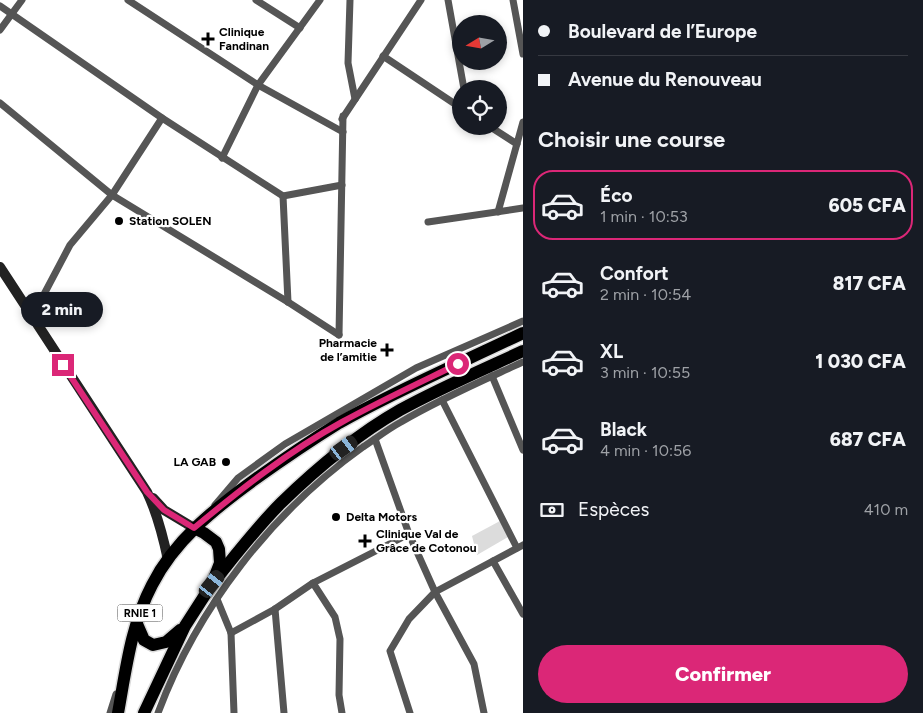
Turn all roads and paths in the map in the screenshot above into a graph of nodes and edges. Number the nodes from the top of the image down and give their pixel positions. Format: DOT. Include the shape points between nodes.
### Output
graph roads {
  1 [pos="22,0"];
  2 [pos="128,0"];
  3 [pos="256,0"];
  4 [pos="320,0"];
  5 [pos="350,0"];
  6 [pos="421,0"];
  7 [pos="448,0"];
  8 [pos="513,0"];
  9 [pos="0,6"];
  10 [pos="11,13"];
  11 [pos="300,28"];
  12 [pos="0,30"];
  13 [pos="523,54"];
  14 [pos="384,56"];
  15 [pos="462,80"];
  16 [pos="258,85"];
  17 [pos="355,99"];
  18 [pos="452,102"];
  19 [pos="0,103"];
  20 [pos="343,116"];
  21 [pos="162,118"];
  22 [pos="523,122"];
  23 [pos="336,128"];
  24 [pos="343,132"];
  25 [pos="504,135"];
  26 [pos="517,144"];
  27 [pos="222,158"];
  28 [pos="342,185"];
  29 [pos="112,195"];
  30 [pos="283,196"];
  31 [pos="523,208"];
  32 [pos="498,212"];
  33 [pos="428,222"];
  34 [pos="0,267"];
  35 [pos="288,302"];
  36 [pos="32,317"];
  37 [pos="523,321"];
  38 [pos="523,333"];
  39 [pos="523,351"];
  40 [pos="523,362"];
  41 [pos="492,376"];
  42 [pos="442,400"];
  43 [pos="375,439"];
  44 [pos="523,450"];
  45 [pos="147,492"];
  46 [pos="206,518"];
  47 [pos="194,528"];
  48 [pos="409,534"];
  49 [pos="520,547"];
  50 [pos="168,560"];
  51 [pos="493,561"];
  52 [pos="313,583"];
  53 [pos="212,584"];
  54 [pos="435,592"];
  55 [pos="217,599"];
  56 [pos="275,608"];
  57 [pos="523,614"];
  58 [pos="137,624"];
  59 [pos="185,626"];
  60 [pos="231,633"];
  61 [pos="130,643"];
  62 [pos="110,713"];
  63 [pos="118,713"];
  64 [pos="144,713"];
  65 [pos="158,713"];
  66 [pos="234,713"];
  67 [pos="284,713"];
  68 [pos="342,713"];
  69 [pos="410,713"];
  70 [pos="484,713"];
  1 -- 10 [label="street"];
  2 -- 16 [label="street"];
  3 -- 11 [label="street"];
  4 -- 11 [label="street"];
  5 -- 17 [label="street" via="348,62"];
  6 -- 14 [label="street"];
  7 -- 15 [label="street"];
  8 -- 13 [label="street"];
  9 -- 10 [label="street"];
  10 -- 12 [label="street"];
  10 -- 21 [label="street"];
  11 -- 16 [label="street"];
  14 -- 17 [label="street"];
  14 -- 18 [label="street"];
  16 -- 23 [label="street"];
  16 -- 27 [label="street"];
  17 -- 20 [label="street"];
  19 -- 29 [label="street"];
  20 -- 23 [label="street"];
  20 -- 24 [label="street"];
  21 -- 27 [label="street"];
  21 -- 29 [label="street"];
  22 -- 26 [label="street"];
  23 -- 24 [label="street"];
  24 -- 28 [label="street"];
  25 -- 26 [label="street"];
  26 -- 32 [label="street"];
  27 -- 30 [label="street"];
  28 -- 30 [label="street"];
  28 -- 35 [label="street" via="339,335"];
  29 -- 35 [label="street"];
  29 -- 36 [label="street" via="70,245"];
  30 -- 35 [label="street"];
  31 -- 32 [label="street"];
  32 -- 33 [label="street"];
  34 -- 36 [label="main road"];
  36 -- 45 [label="main road"];
  37 -- 46 [label="street" via="416,368 285,444 238,478"];
  38 -- 46 [label="highway, RNIE 1" via="341,422 270,468"];
  39 -- 53 [label="highway" via="400,411 344,448 280,504"];
  40 -- 41 [label="street"];
  41 -- 42 [label="street"];
  41 -- 44 [label="street"];
  42 -- 43 [label="street"];
  42 -- 49 [label="street"];
  43 -- 48 [label="street"];
  43 -- 55 [label="street" via="334,469 283,518 252,552"];
  45 -- 47 [label="main road" via="164,510"];
  45 -- 50 [label="main road"];
  46 -- 47 [label="highway, RNIE 1"];
  47 -- 50 [label="highway, RNIE 1"];
  47 -- 53 [label="highway" via="216,542 219,549 220,563"];
  48 -- 52 [label="street"];
  48 -- 54 [label="street"];
  49 -- 51 [label="street"];
  50 -- 58 [label="highway, RNIE 1" via="152,583"];
  51 -- 54 [label="street"];
  51 -- 57 [label="street"];
  52 -- 56 [label="street"];
  52 -- 68 [label="street" via="335,617 340,639"];
  53 -- 59 [label="highway"];
  54 -- 69 [label="street" via="409,619 390,651"];
  54 -- 70 [label="street" via="474,664"];
  55 -- 60 [label="street"];
  55 -- 65 [label="street" via="183,656"];
  56 -- 60 [label="street"];
  56 -- 67 [label="street"];
  58 -- 59 [label="highway" via="144,640 153,645 166,642"];
  58 -- 61 [label="highway, RNIE 1"];
  59 -- 64 [label="highway"];
  60 -- 66 [label="street"];
  61 -- 62 [label="street"];
  61 -- 63 [label="highway, RNIE 1"];
}
